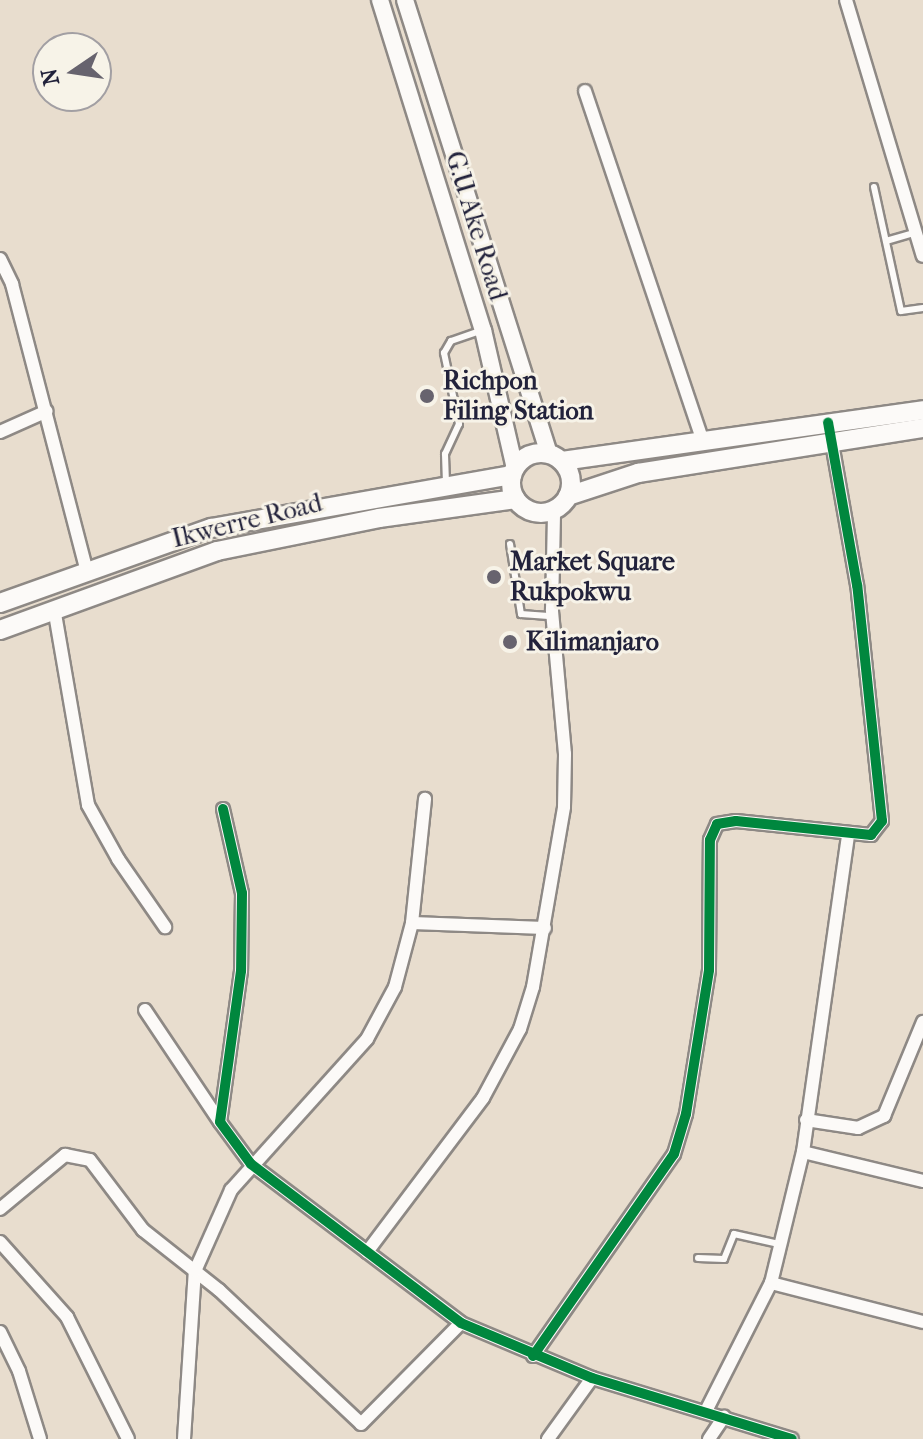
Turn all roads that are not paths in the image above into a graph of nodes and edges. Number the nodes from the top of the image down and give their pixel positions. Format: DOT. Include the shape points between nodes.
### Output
graph roads {
  1 [pos="380,0"];
  2 [pos="405,0"];
  3 [pos="846,0"];
  4 [pos="585,91"];
  5 [pos="874,187"];
  6 [pos="917,232"];
  7 [pos="886,241"];
  8 [pos="923,256"];
  9 [pos="0,259"];
  10 [pos="6,286"];
  11 [pos="923,308"];
  12 [pos="483,330"];
  13 [pos="923,410"];
  14 [pos="47,411"];
  15 [pos="923,428"];
  16 [pos="0,432"];
  17 [pos="830,432"];
  18 [pos="703,442"];
  19 [pos="555,458"];
  20 [pos="514,472"];
  21 [pos="446,486"];
  22 [pos="568,496"];
  23 [pos="516,499"];
  24 [pos="554,515"];
  25 [pos="510,544"];
  26 [pos="86,569"];
  27 [pos="1,601"];
  28 [pos="54,608"];
  29 [pos="552,616"];
  30 [pos="0,630"];
  31 [pos="425,799"];
  32 [pos="223,809"];
  33 [pos="848,835"];
  34 [pos="412,923"];
  35 [pos="165,927"];
  36 [pos="545,928"];
  37 [pos="145,1010"];
  38 [pos="923,1022"];
  39 [pos="806,1120"];
  40 [pos="220,1122"];
  41 [pos="803,1152"];
  42 [pos="251,1164"];
  43 [pos="923,1181"];
  44 [pos="0,1209"];
  45 [pos="0,1242"];
  46 [pos="781,1244"];
  47 [pos="367,1252"];
  48 [pos="698,1258"];
  49 [pos="195,1271"];
  50 [pos="771,1283"];
  51 [pos="923,1322"];
  52 [pos="461,1323"];
  53 [pos="0,1332"];
  54 [pos="533,1356"];
  55 [pos="592,1378"];
  56 [pos="706,1411"];
  57 [pos="724,1417"];
  58 [pos="40,1439"];
  59 [pos="128,1439"];
  60 [pos="184,1439"];
  61 [pos="548,1439"];
  62 [pos="709,1439"];
  63 [pos="792,1439"];
  1 -- 12 [label="main road, G.U Ake Road"];
  2 -- 19 [label="main road"];
  3 -- 6 [label="street"];
  4 -- 18 [label="street"];
  5 -- 7 [label="lane"];
  6 -- 7 [label="lane"];
  6 -- 8 [label="street"];
  7 -- 11 [label="lane" via="901,311"];
  9 -- 10 [label="street"];
  10 -- 14 [label="street"];
  12 -- 20 [label="main road, G.U Ake Road"];
  12 -- 21 [label="lane" via="451,341 444,353 459,424 443,463"];
  13 -- 17 [label="main road"];
  14 -- 16 [label="street"];
  14 -- 26 [label="street"];
  15 -- 17 [label="main road"];
  17 -- 18 [label="main road"];
  17 -- 22 [label="main road" via="638,473"];
  17 -- 33 [label="street" via="857,585 882,821 871,835"];
  18 -- 19 [label="main road"];
  19 -- 20 [label="main road" via="529,455"];
  19 -- 22 [label="main road" via="570,478"];
  20 -- 21 [label="main road"];
  20 -- 23 [label="main road"];
  21 -- 26 [label="main road" via="260,516"];
  22 -- 24 [label="main road"];
  23 -- 24 [label="main road" via="527,510"];
  23 -- 28 [label="main road, Ikwerre Road" via="379,518 232,548"];
  24 -- 29 [label="street"];
  25 -- 29 [label="lane" via="521,614"];
  26 -- 27 [label="main road"];
  28 -- 30 [label="main road, Ikwerre Road"];
  28 -- 35 [label="street" via="88,805"];
  29 -- 36 [label="street" via="564,794"];
  31 -- 34 [label="street"];
  32 -- 40 [label="street" via="242,893 241,971"];
  33 -- 39 [label="street"];
  33 -- 54 [label="street" via="736,821 717,824 710,840 709,970 686,1114 674,1154"];
  34 -- 36 [label="street"];
  34 -- 42 [label="street" via="395,987 367,1039"];
  36 -- 47 [label="street" via="533,987 505,1062 450,1147"];
  37 -- 40 [label="street"];
  38 -- 39 [label="street" via="884,1116 858,1128"];
  39 -- 41 [label="street"];
  40 -- 42 [label="street"];
  41 -- 43 [label="street"];
  41 -- 46 [label="street"];
  42 -- 47 [label="street"];
  42 -- 49 [label="street" via="231,1190"];
  44 -- 49 [label="street" via="65,1155 75,1153 90,1160 143,1230"];
  45 -- 59 [label="street" via="67,1317"];
  46 -- 48 [label="lane" via="734,1234 724,1259"];
  46 -- 50 [label="street"];
  47 -- 52 [label="street"];
  49 -- 52 [label="street" via="361,1424"];
  49 -- 60 [label="street"];
  50 -- 51 [label="street"];
  50 -- 56 [label="street"];
  52 -- 54 [label="street"];
  53 -- 58 [label="street" via="19,1371"];
  54 -- 55 [label="street"];
  55 -- 56 [label="street"];
  55 -- 61 [label="street"];
  56 -- 57 [label="street"];
  57 -- 62 [label="street"];
  57 -- 63 [label="street"];
}
